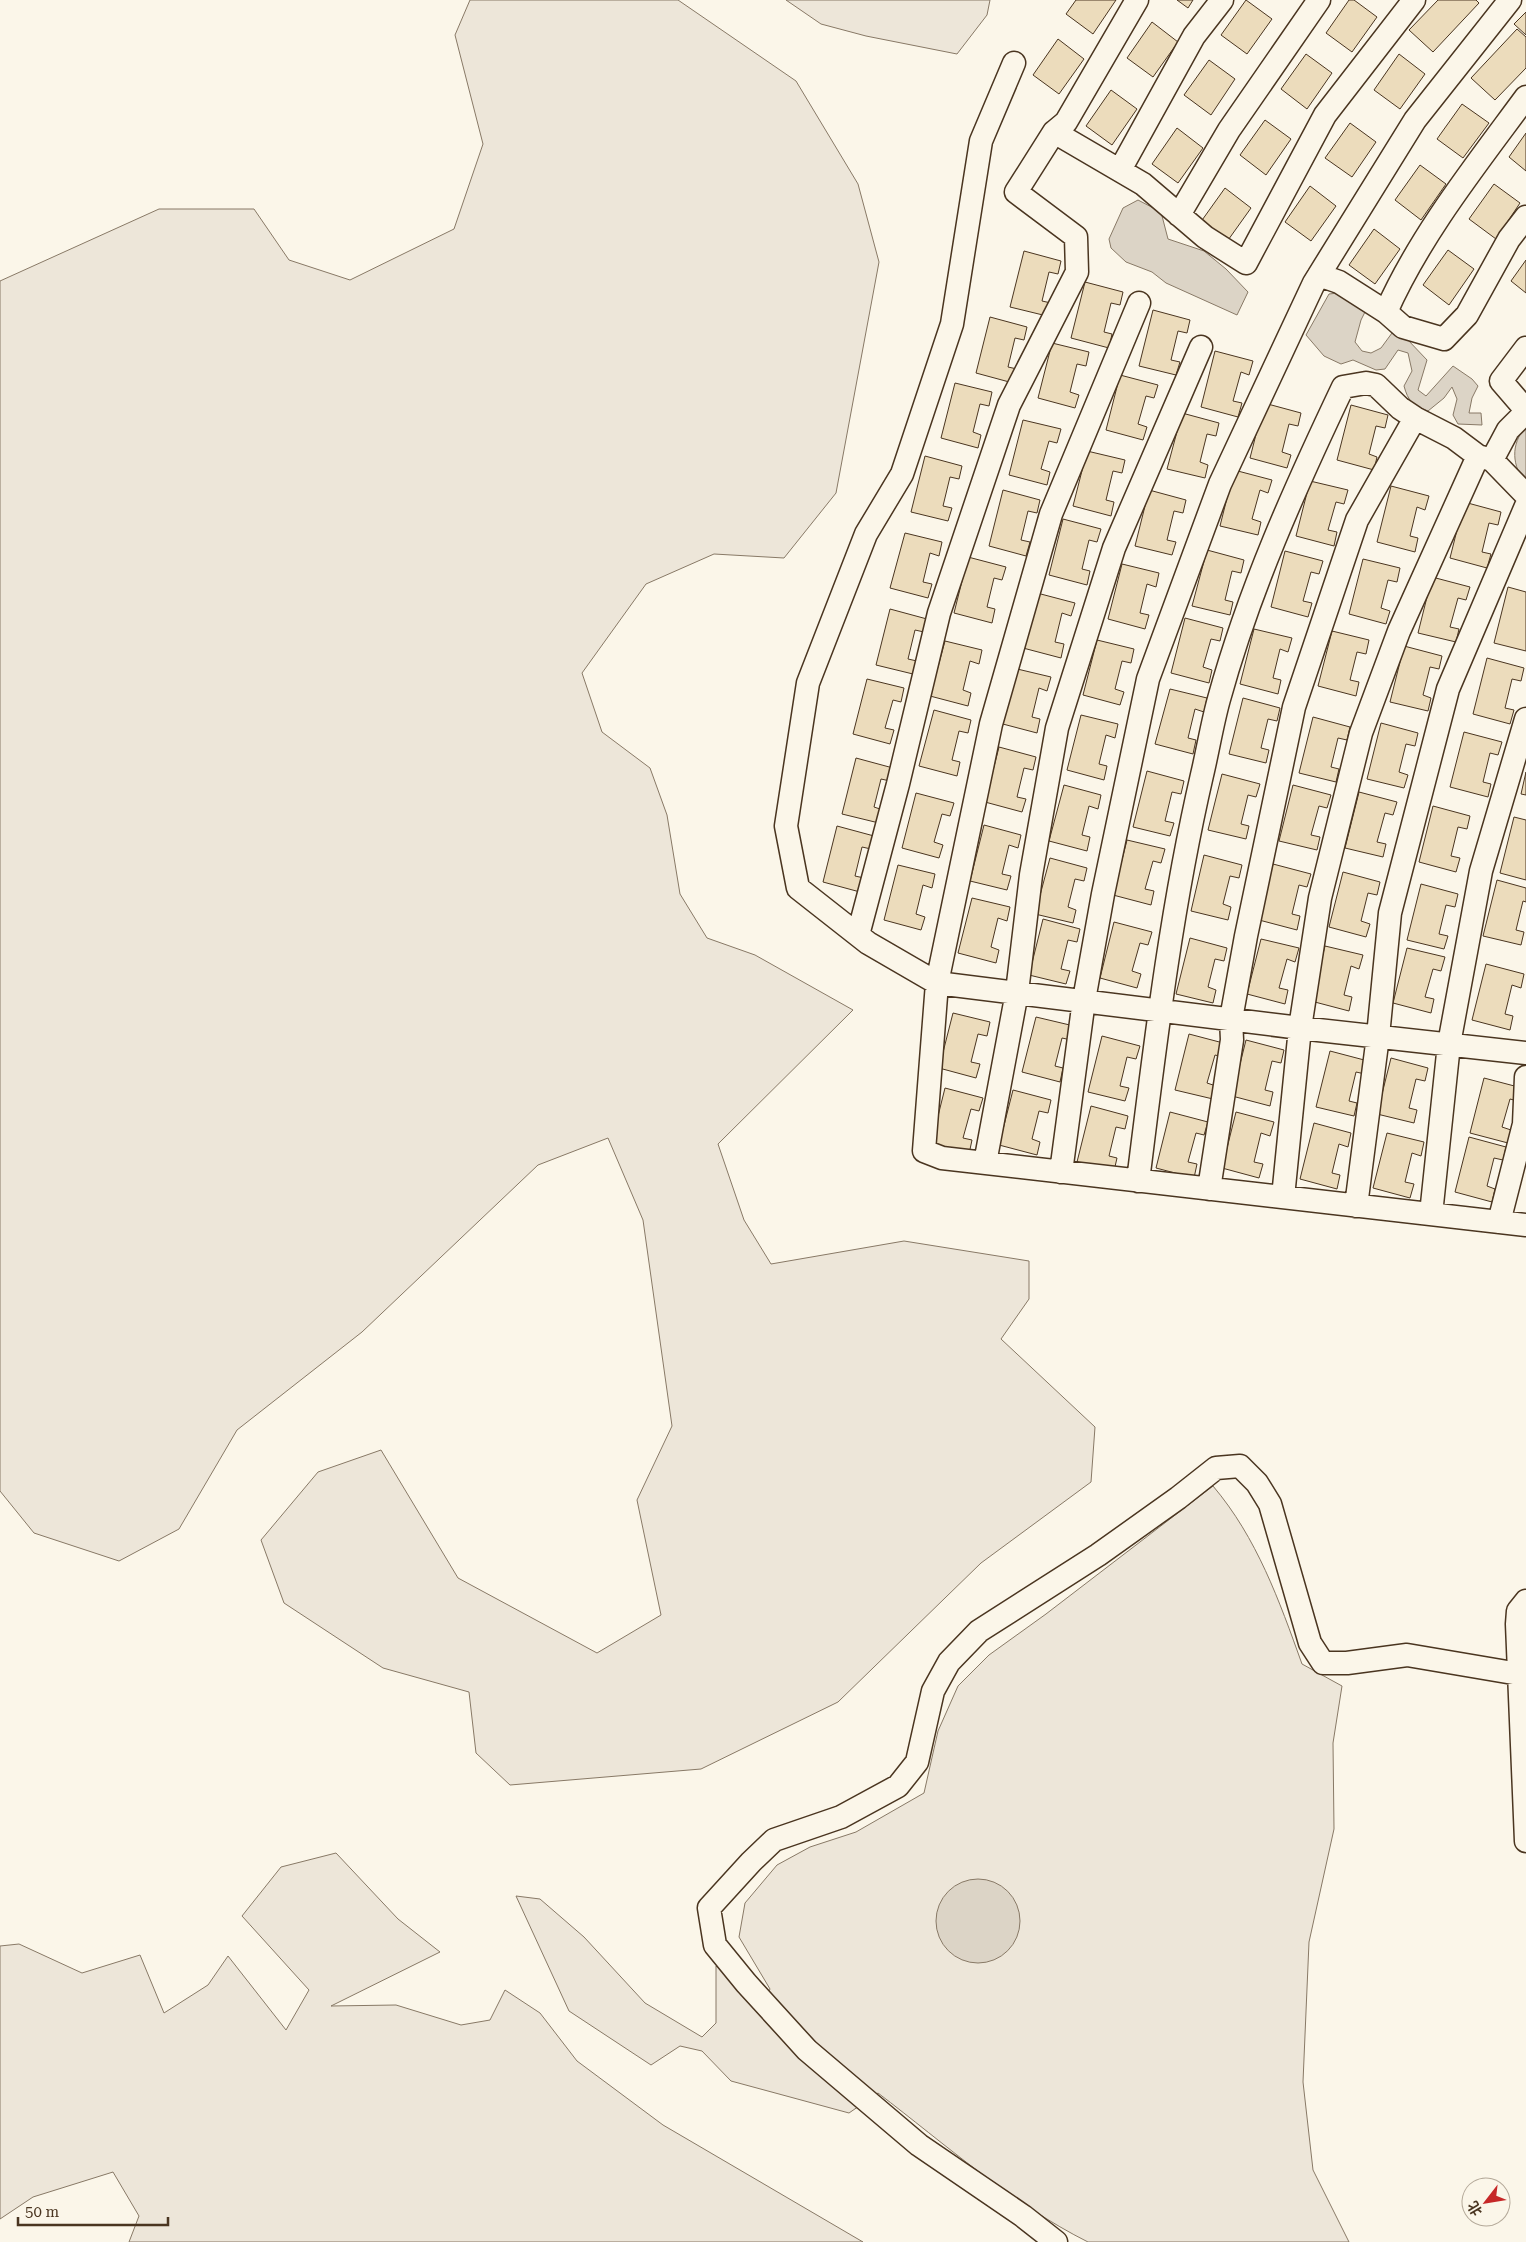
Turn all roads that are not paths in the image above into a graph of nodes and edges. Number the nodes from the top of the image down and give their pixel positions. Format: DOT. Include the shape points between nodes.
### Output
graph roads {
  1 [pos="1137,0"];
  2 [pos="1222,0"];
  3 [pos="1319,0"];
  4 [pos="1414,0"];
  5 [pos="1510,0"];
  6 [pos="1014,63"];
  7 [pos="1526,98"];
  8 [pos="1054,132"];
  9 [pos="1120,170"];
  10 [pos="1179,215"];
  11 [pos="1526,217"];
  12 [pos="1319,275"];
  13 [pos="1139,303"];
  14 [pos="1386,312"];
  15 [pos="1201,347"];
  16 [pos="1526,348"];
  17 [pos="1526,411"];
  18 [pos="1415,418"];
  19 [pos="1484,458"];
  20 [pos="1526,495"];
  21 [pos="1526,506"];
  22 [pos="1526,719"];
  23 [pos="858,935"];
  24 [pos="937,983"];
  25 [pos="1017,992"];
  26 [pos="1084,1000"];
  27 [pos="1159,1009"];
  28 [pos="1231,1019"];
  29 [pos="1300,1028"];
  30 [pos="1378,1036"];
  31 [pos="1449,1044"];
  32 [pos="1526,1053"];
  33 [pos="1526,1077"];
  34 [pos="985,1163"];
  35 [pos="1061,1172"];
  36 [pos="1138,1181"];
  37 [pos="1209,1189"];
  38 [pos="1283,1197"];
  39 [pos="1356,1206"];
  40 [pos="1431,1214"];
  41 [pos="1499,1222"];
  42 [pos="1526,1225"];
  43 [pos="1526,1601"];
  44 [pos="1519,1674"];
  45 [pos="1526,1841"];
  46 [pos="1056,2242"];
  1 -- 8 [label="lane" via="1066,122"];
  2 -- 9 [label="lane" via="1194,36"];
  3 -- 10 [label="lane" via="1229,130"];
  4 -- 10 [label="lane" via="1326,115 1246,263 1205,237"];
  5 -- 12 [label="lane" via="1415,120"];
  6 -- 23 [label="lane" via="981,141 952,324 902,474 866,534 808,683 786,826 789,844 798,888"];
  7 -- 14 [label="lane" via="1457,189"];
  8 -- 9 [label="lane"];
  8 -- 23 [label="lane" via="1016,192 1076,237 1077,272 1009,405 939,613"];
  9 -- 10 [label="lane" via="1143,184"];
  11 -- 14 [label="lane" via="1509,240 1467,315 1444,339 1403,327"];
  12 -- 14 [label="lane" via="1340,282"];
  12 -- 26 [label="lane" via="1220,484 1148,679"];
  13 -- 24 [label="lane" via="1051,514 991,724"];
  15 -- 25 [label="lane" via="1114,548 1057,728 1032,875"];
  16 -- 17 [label="lane" via="1501,381"];
  17 -- 19 [label="lane"];
  18 -- 19 [label="lane"];
  18 -- 27 [label="lane" via="1376,385 1366,383 1343,387 1297,484 1269,549 1219,698 1185,850"];
  18 -- 28 [label="lane" via="1357,520 1294,708"];
  19 -- 20 [label="lane"];
  19 -- 29 [label="lane" via="1399,631 1361,733 1320,898"];
  21 -- 30 [label="lane" via="1448,689 1390,913"];
  22 -- 31 [label="lane" via="1481,871"];
  23 -- 24 [label="lane"];
  24 -- 25 [label="lane"];
  24 -- 34 [label="lane" via="924,1151 942,1158"];
  25 -- 26 [label="lane"];
  25 -- 34 [label="lane"];
  26 -- 27 [label="lane"];
  26 -- 35 [label="lane"];
  27 -- 28 [label="lane"];
  27 -- 36 [label="lane"];
  28 -- 29 [label="lane"];
  28 -- 37 [label="lane" via="1232,1040"];
  29 -- 30 [label="lane"];
  29 -- 38 [label="lane"];
  30 -- 31 [label="lane"];
  30 -- 39 [label="lane"];
  31 -- 32 [label="lane"];
  31 -- 40 [label="lane"];
  33 -- 41 [label="lane" via="1524,1124"];
  34 -- 35 [label="lane"];
  35 -- 36 [label="lane"];
  36 -- 37 [label="lane"];
  37 -- 38 [label="lane"];
  38 -- 39 [label="lane"];
  39 -- 40 [label="lane"];
  40 -- 41 [label="lane"];
  41 -- 42 [label="lane"];
  43 -- 44 [label="lane" via="1518,1611"];
  44 -- 45 [label="lane"];
  44 -- 46 [label="lane" via="1407,1656 1348,1664 1323,1663 1310,1643 1270,1504 1257,1483 1240,1466 1216,1468 1098,1555 979,1631 949,1662 932,1691 917,1762 898,1786 841,1816 774,1840 709,1908 715,1945 807,2050 919,2145"];
}
